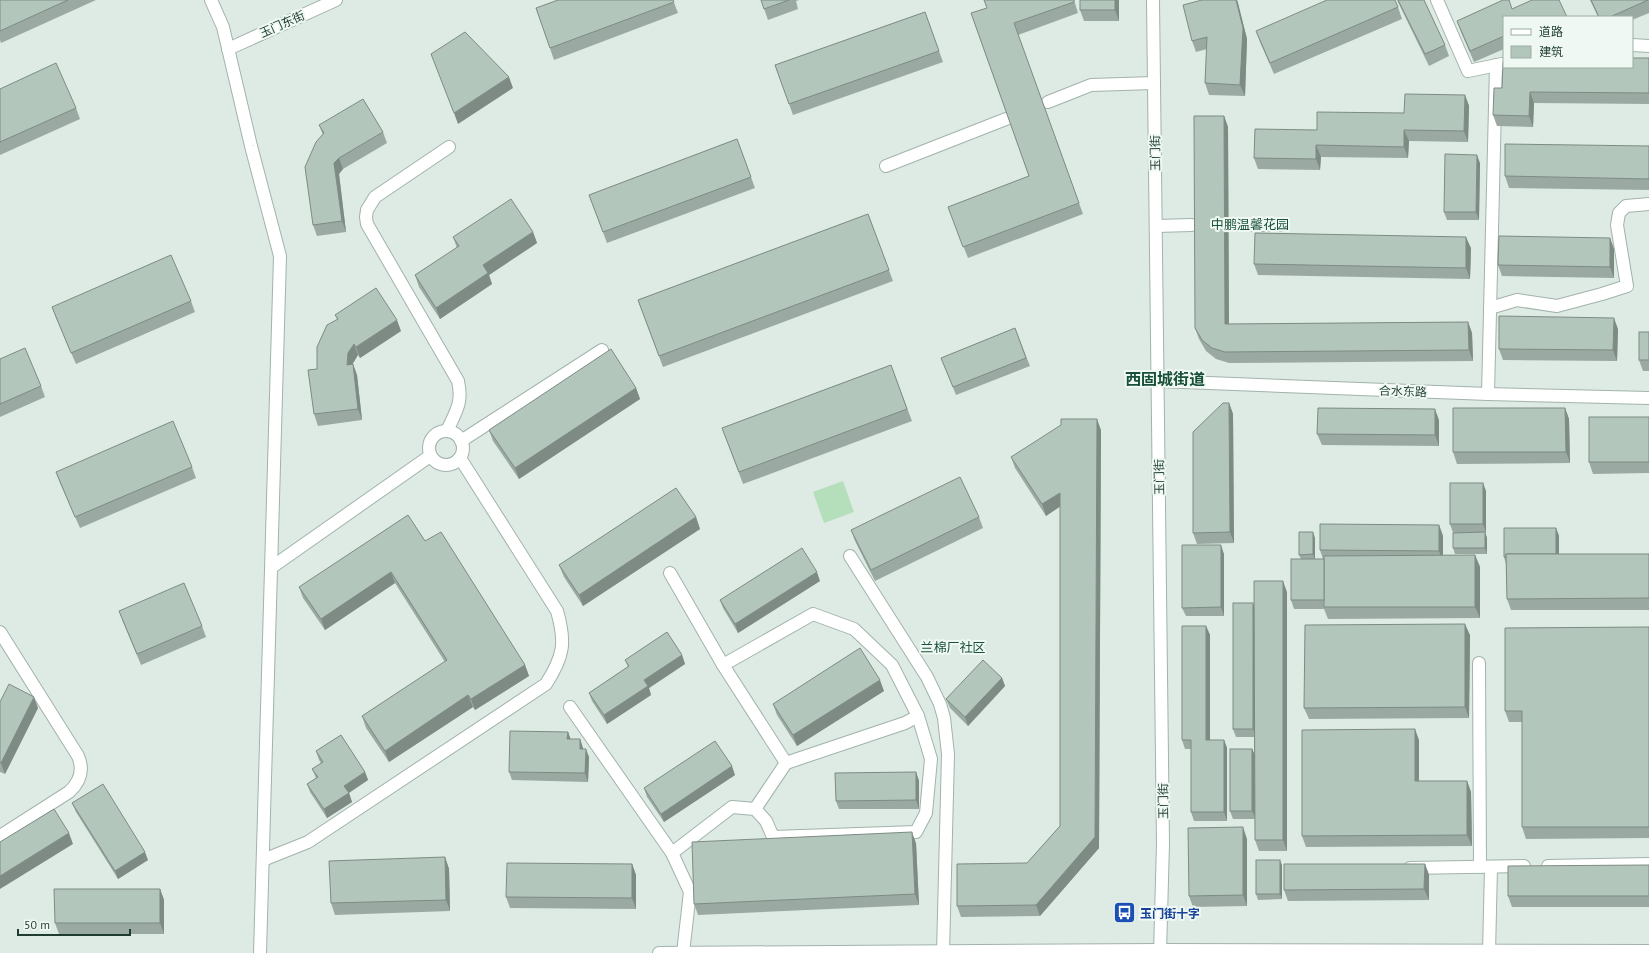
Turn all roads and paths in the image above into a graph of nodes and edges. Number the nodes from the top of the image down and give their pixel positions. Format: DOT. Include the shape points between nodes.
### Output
graph roads {
  1 [pos="211,0"];
  2 [pos="336,0"];
  3 [pos="1153,0"];
  4 [pos="1437,0"];
  5 [pos="1633,45"];
  6 [pos="1649,46"];
  7 [pos="228,49"];
  8 [pos="1500,64"];
  9 [pos="1154,83"];
  10 [pos="1048,102"];
  11 [pos="1006,119"];
  12 [pos="449,147"];
  13 [pos="886,166"];
  14 [pos="1649,204"];
  15 [pos="1192,225"];
  16 [pos="1239,225"];
  17 [pos="1279,225"];
  18 [pos="1156,226"];
  19 [pos="1490,308"];
  20 [pos="602,350"];
  21 [pos="1158,381"];
  22 [pos="1488,394"];
  23 [pos="1649,398"];
  24 [pos="447,431"];
  25 [pos="461,441"];
  26 [pos="430,456"];
  27 [pos="460,458"];
  28 [pos="850,556"];
  29 [pos="272,567"];
  30 [pos="670,573"];
  31 [pos="0,632"];
  32 [pos="1479,663"];
  33 [pos="722,665"];
  34 [pos="570,708"];
  35 [pos="918,716"];
  36 [pos="786,763"];
  37 [pos="755,809"];
  38 [pos="0,836"];
  39 [pos="672,853"];
  40 [pos="263,860"];
  41 [pos="1649,864"];
  42 [pos="1485,867"];
  43 [pos="1395,868"];
  44 [pos="1160,951"];
  45 [pos="1649,951"];
  46 [pos="943,952"];
  47 [pos="1489,952"];
  48 [pos="260,953"];
  49 [pos="659,953"];
  50 [pos="683,953"];
  1 -- 7 [label="street" via="223,26"];
  2 -- 7 [label="street, 玉门东街"];
  3 -- 9 [label="street, 玉门街"];
  4 -- 8 [label="street" via="1468,72"];
  5 -- 6 [label="street"];
  7 -- 29 [label="street" via="280,256"];
  8 -- 19 [label="street"];
  9 -- 10 [label="street" via="1091,85"];
  9 -- 18 [label="street, 玉门街"];
  11 -- 13 [label="street"];
  12 -- 24 [label="street" via="375,197 366,217 367,224 458,381 460,404"];
  14 -- 19 [label="street" via="1626,206 1619,213 1616,225 1627,286 1557,306 1517,300"];
  15 -- 18 [label="street"];
  16 -- 17 [label="street"];
  18 -- 21 [label="street, 玉门街"];
  19 -- 22 [label="street"];
  20 -- 25 [label="street"];
  21 -- 22 [label="street, 合水东路"];
  21 -- 44 [label="street, 玉门街" via="1163,843"];
  22 -- 23 [label="street, 合水东路"];
  24 -- 25 [label="street"];
  24 -- 26 [label="street" via="436,434 432,439"];
  25 -- 27 [label="street" via="463,447"];
  26 -- 27 [label="street" via="444,466"];
  26 -- 29 [label="street"];
  27 -- 40 [label="street" via="557,611 562,629 562,649 557,667 546,684 308,842"];
  28 -- 46 [label="street" via="927,677 944,718 948,754"];
  29 -- 40 [label="street"];
  30 -- 33 [label="street"];
  31 -- 38 [label="street" via="78,756 81,772 75,786 69,792"];
  32 -- 42 [label="street"];
  33 -- 35 [label="street" via="813,614 854,629 892,665"];
  33 -- 36 [label="street"];
  34 -- 39 [label="street"];
  35 -- 36 [label="street" via="905,723"];
  35 -- 37 [label="street" via="931,760 926,813 916,832 773,837 766,821"];
  36 -- 37 [label="street"];
  37 -- 39 [label="street" via="732,807"];
  39 -- 50 [label="street" via="690,892"];
  40 -- 48 [label="street"];
  41 -- 42 [label="street"];
  42 -- 43 [label="street"];
  42 -- 47 [label="street"];
  44 -- 46 [label="street"];
  44 -- 47 [label="street"];
  45 -- 47 [label="street"];
  46 -- 50 [label="street"];
  49 -- 50 [label="street"];
}
